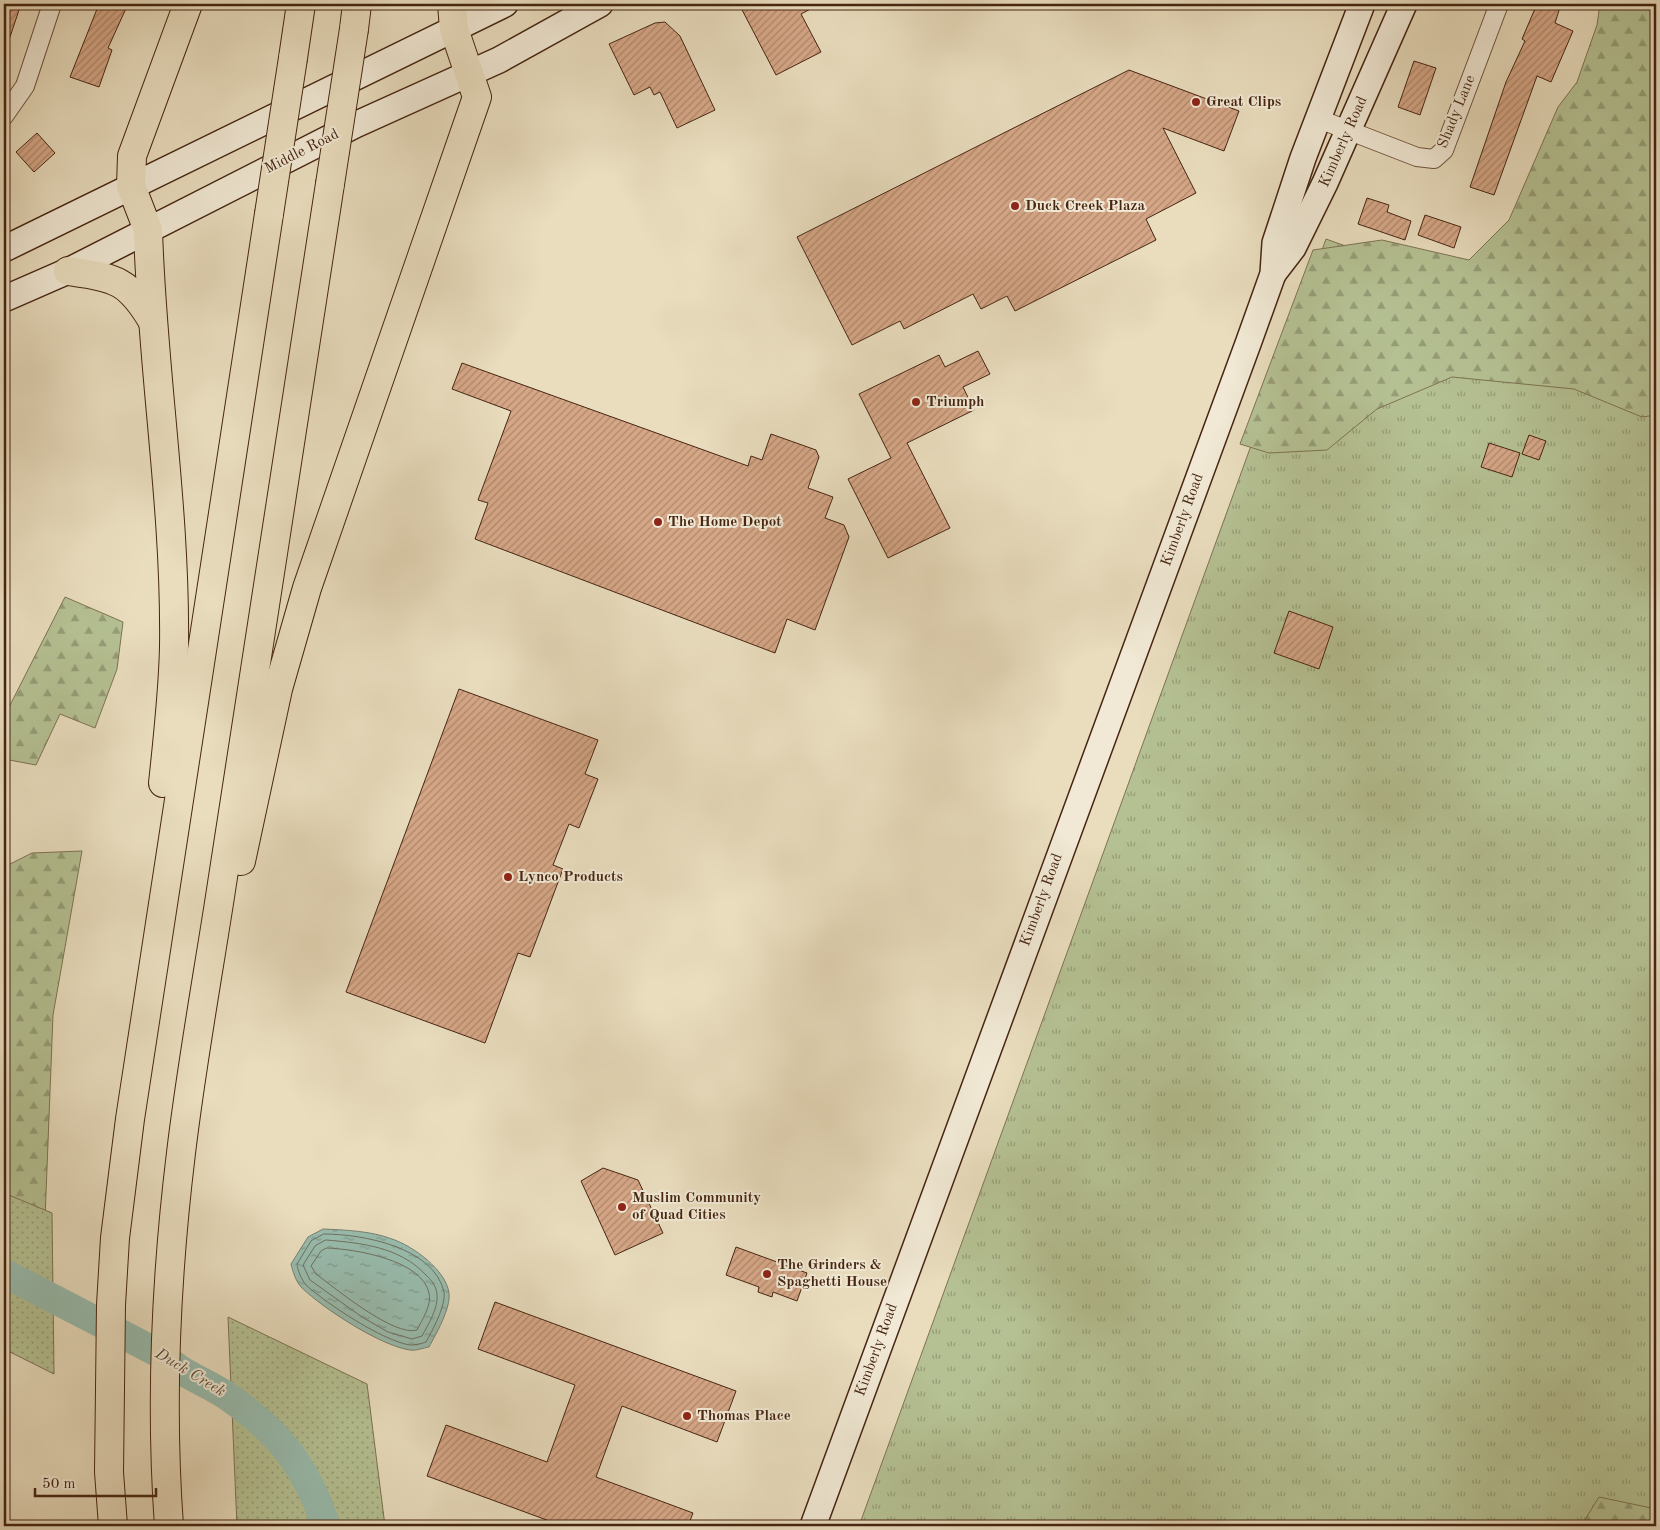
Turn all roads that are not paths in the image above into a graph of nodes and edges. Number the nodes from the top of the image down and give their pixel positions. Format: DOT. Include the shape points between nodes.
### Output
graph roads {
  1 [pos="52,4"];
  2 [pos="188,4"];
  3 [pos="301,4"];
  4 [pos="505,4"];
  5 [pos="600,4"];
  6 [pos="1362,4"];
  7 [pos="1404,4"];
  8 [pos="1499,4"];
  9 [pos="355,16"];
  10 [pos="453,16"];
  11 [pos="470,74"];
  12 [pos="4,116"];
  13 [pos="1319,119"];
  14 [pos="1348,131"];
  15 [pos="131,186"];
  16 [pos="148,230"];
  17 [pos="4,249"];
  18 [pos="68,271"];
  19 [pos="1273,274"];
  20 [pos="4,299"];
  21 [pos="154,324"];
  22 [pos="168,871"];
  23 [pos="214,938"];
  24 [pos="168,1515"];
  25 [pos="113,1526"];
  26 [pos="813,1526"];
  1 -- 12 [label="street" via="24,86"];
  2 -- 15 [label="highway" via="132,156"];
  3 -- 22 [label="highway, bridge"];
  4 -- 10 [label="main road"];
  5 -- 11 [label="main road, Middle Road"];
  6 -- 13 [label="main road, Kimberly Road"];
  7 -- 14 [label="main road, Kimberly Road"];
  8 -- 14 [label="street, Shady Lane" via="1444,150 1434,159 1418,158"];
  9 -- 23 [label="highway, bridge"];
  10 -- 11 [label="highway"];
  10 -- 15 [label="main road"];
  11 -- 16 [label="main road, Middle Road" via="355,125"];
  11 -- 23 [label="highway" via="477,96 307,588 278,689 243,856"];
  13 -- 14 [label="street, Shady Lane"];
  13 -- 19 [label="main road, Kimberly Road" via="1275,243"];
  14 -- 19 [label="main road, Kimberly Road" via="1293,248"];
  15 -- 16 [label="highway"];
  15 -- 17 [label="main road"];
  16 -- 18 [label="main road, Middle Road"];
  16 -- 21 [label="highway"];
  18 -- 20 [label="main road, Middle Road"];
  18 -- 21 [label="highway" via="116,280 141,301"];
  19 -- 26 [label="main road, Kimberly Road"];
  21 -- 22 [label="highway" via="172,577 172,699 160,808"];
  22 -- 25 [label="highway" via="115,1238 109,1472"];
  23 -- 24 [label="highway" via="181,1152 169,1269 164,1390"];
}
